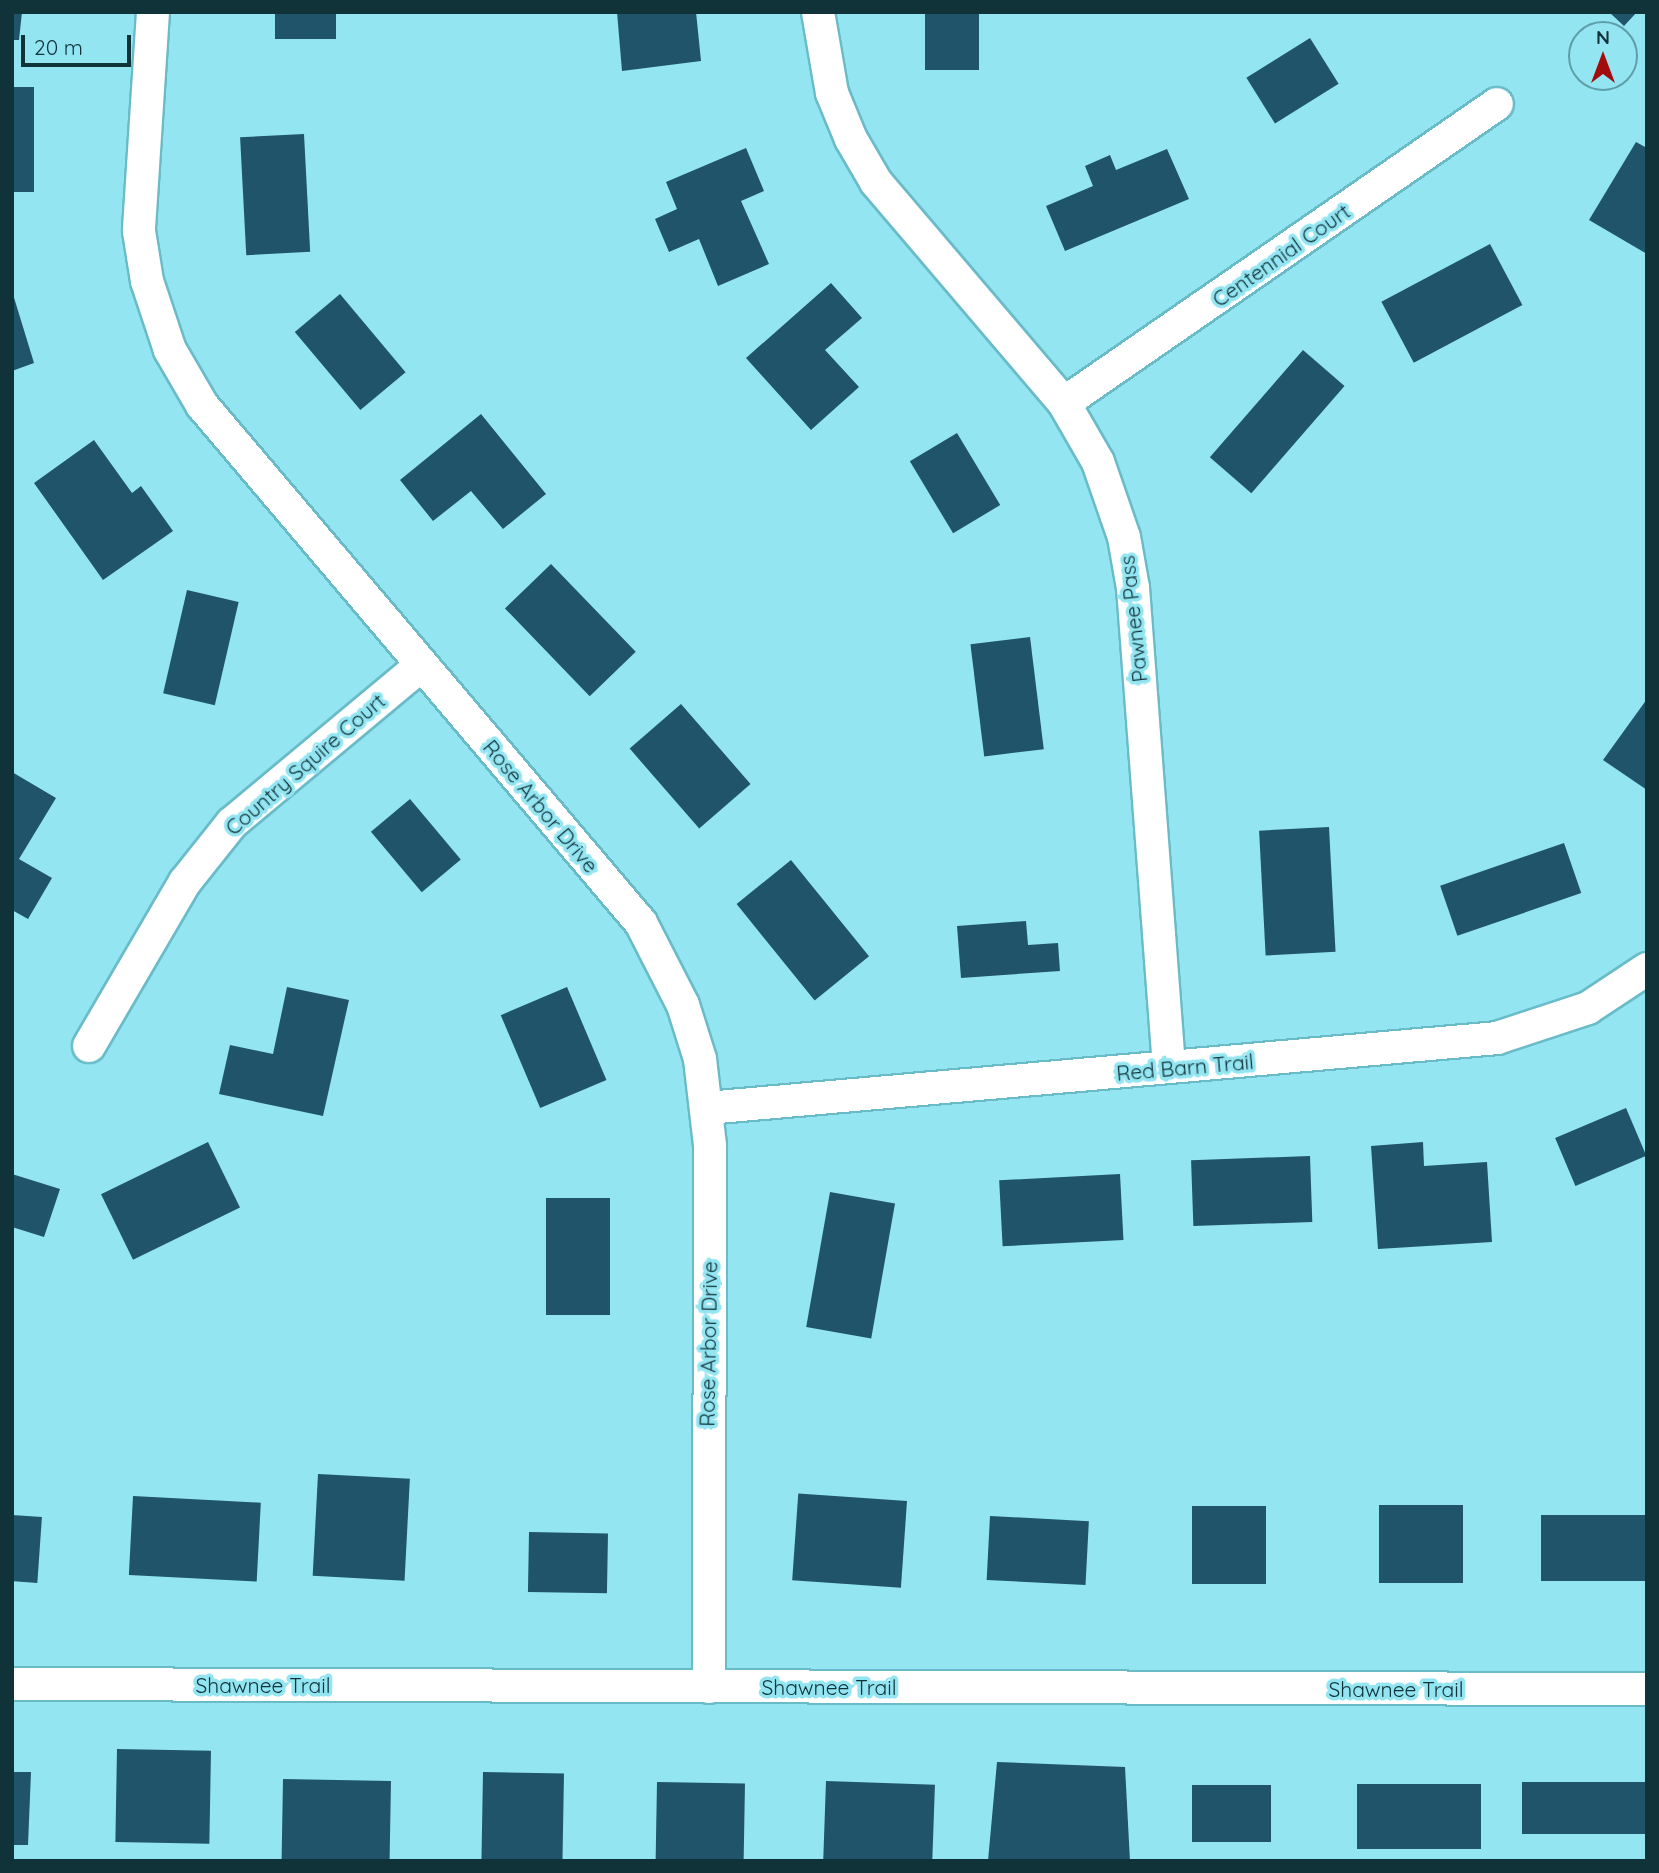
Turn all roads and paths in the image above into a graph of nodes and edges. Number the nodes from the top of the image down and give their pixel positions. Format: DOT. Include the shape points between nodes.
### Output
graph roads {
  1 [pos="153,12"];
  2 [pos="817,12"];
  3 [pos="1497,104"];
  4 [pos="1064,402"];
  5 [pos="419,667"];
  6 [pos="1647,969"];
  7 [pos="89,1046"];
  8 [pos="1169,1067"];
  9 [pos="707,1108"];
  10 [pos="12,1684"];
  11 [pos="709,1687"];
  12 [pos="1647,1689"];
  1 -- 5 [label="street, Rose Arbor Drive" via="139,231 147,281 170,350 202,405"];
  2 -- 4 [label="street, Pawnee Pass" via="832,93 876,182"];
  3 -- 4 [label="street, Centennial Court"];
  4 -- 8 [label="street, Pawnee Pass" via="1098,462 1133,588"];
  5 -- 7 [label="street, Country Squire Court" via="232,823 185,882"];
  5 -- 9 [label="street, Rose Arbor Drive" via="640,923 683,1005"];
  6 -- 8 [label="street, Red Barn Trail" via="1588,1008 1497,1038"];
  8 -- 9 [label="street, Red Barn Trail"];
  9 -- 11 [label="street, Rose Arbor Drive"];
  10 -- 11 [label="street, Shawnee Trail"];
  11 -- 12 [label="street, Shawnee Trail"];
}
